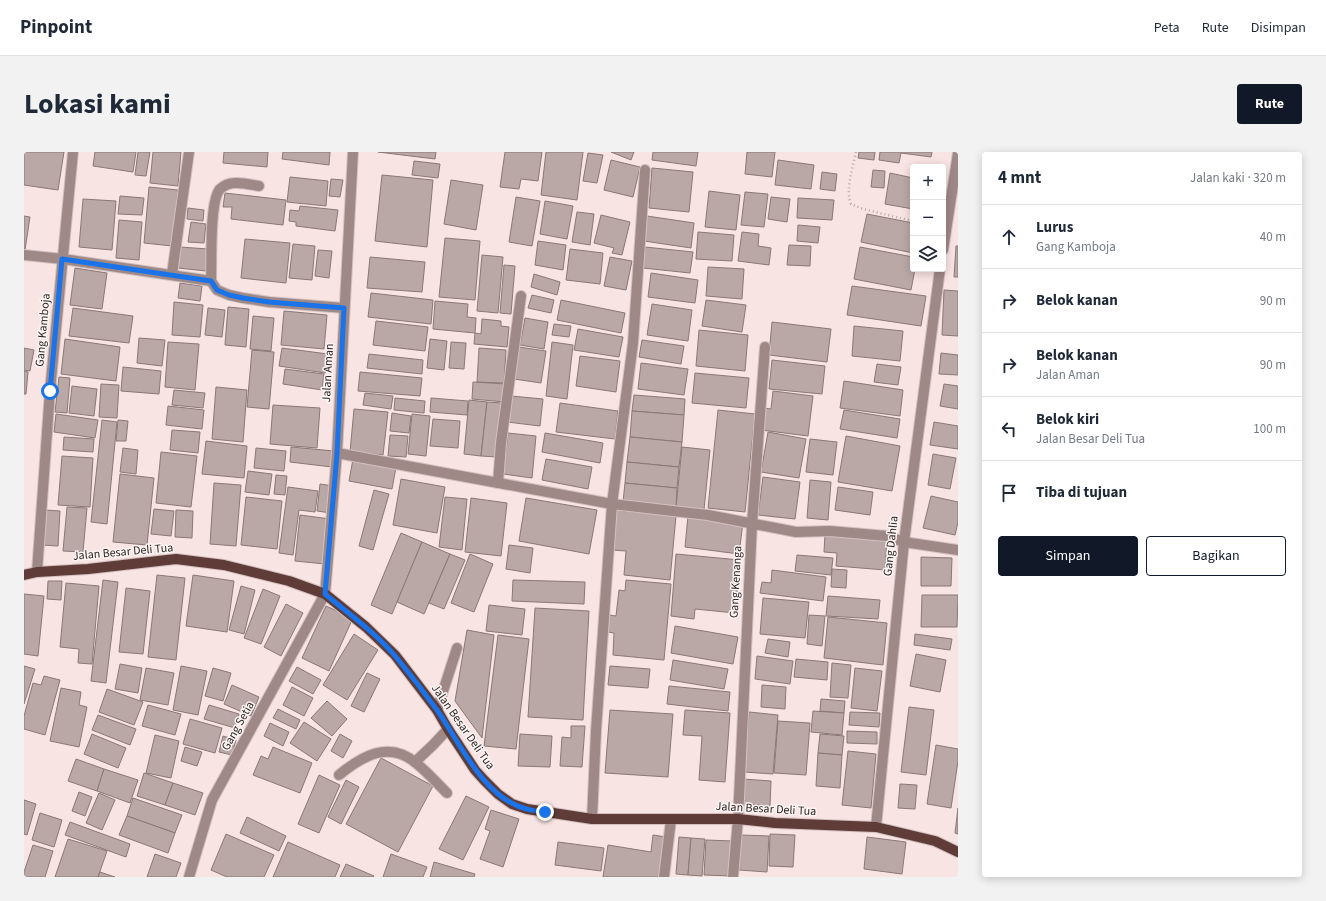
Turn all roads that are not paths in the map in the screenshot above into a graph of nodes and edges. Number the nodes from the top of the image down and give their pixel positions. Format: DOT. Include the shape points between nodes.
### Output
graph roads {
  1 [pos="73,152"];
  2 [pos="189,152"];
  3 [pos="353,152"];
  4 [pos="958,153"];
  5 [pos="645,170"];
  6 [pos="259,186"];
  7 [pos="945,236"];
  8 [pos="24,255"];
  9 [pos="62,259"];
  10 [pos="940,272"];
  11 [pos="172,274"];
  12 [pos="211,281"];
  13 [pos="521,296"];
  14 [pos="344,308"];
  15 [pos="765,347"];
  16 [pos="337,454"];
  17 [pos="498,483"];
  18 [pos="612,504"];
  19 [pos="752,524"];
  20 [pos="904,542"];
  21 [pos="958,550"];
  22 [pos="37,572"];
  23 [pos="24,575"];
  24 [pos="325,594"];
  25 [pos="457,648"];
  26 [pos="437,710"];
  27 [pos="448,729"];
  28 [pos="415,762"];
  29 [pos="339,775"];
  30 [pos="447,793"];
  31 [pos="592,819"];
  32 [pos="738,819"];
  33 [pos="671,820"];
  34 [pos="876,827"];
  35 [pos="958,852"];
  36 [pos="189,877"];
  37 [pos="664,877"];
  38 [pos="733,877"];
  1 -- 9 [label="street, Gang Kamboja"];
  2 -- 11 [label="street"];
  3 -- 14 [label="street, Jalan Aman"];
  4 -- 7 [label="street"];
  5 -- 18 [label="street" via="633,342"];
  6 -- 12 [label="street" via="229,184 220,189 212,219"];
  8 -- 9 [label="street"];
  9 -- 11 [label="street"];
  9 -- 22 [label="street, Gang Kamboja"];
  10 -- 20 [label="street, Gang Dahlia"];
  11 -- 12 [label="street"];
  12 -- 14 [label="street" via="217,290 243,298"];
  13 -- 17 [label="street"];
  14 -- 16 [label="street, Jalan Aman"];
  15 -- 19 [label="street, Gang Kenanga"];
  16 -- 17 [label="street"];
  16 -- 24 [label="street, Jalan Aman"];
  17 -- 18 [label="street"];
  18 -- 19 [label="street" via="708,515"];
  18 -- 31 [label="street"];
  19 -- 20 [label="street" via="796,532 830,531 887,536"];
  19 -- 32 [label="street, Gang Kenanga"];
  20 -- 21 [label="street"];
  20 -- 34 [label="street, Gang Dahlia"];
  22 -- 23 [label="main road, Jalan Besar Deli Tua"];
  22 -- 24 [label="main road, Jalan Besar Deli Tua" via="176,559 224,565 289,581"];
  24 -- 26 [label="main road, Jalan Besar Deli Tua" via="395,655"];
  24 -- 36 [label="street, Gang Setia" via="212,800"];
  25 -- 26 [label="street"];
  26 -- 27 [label="main road, Jalan Besar Deli Tua"];
  27 -- 28 [label="street"];
  27 -- 31 [label="main road, Jalan Besar Deli Tua" via="475,770 498,794 512,804 526,809"];
  28 -- 29 [label="street" via="402,754 380,752 365,756"];
  28 -- 30 [label="street"];
  31 -- 33 [label="main road, Jalan Besar Deli Tua"];
  32 -- 33 [label="main road, Jalan Besar Deli Tua"];
  32 -- 34 [label="main road, Jalan Besar Deli Tua"];
  32 -- 38 [label="street, Gang Kenanga"];
  33 -- 37 [label="street"];
  34 -- 35 [label="main road, Jalan Besar Deli Tua" via="935,841"];
}
